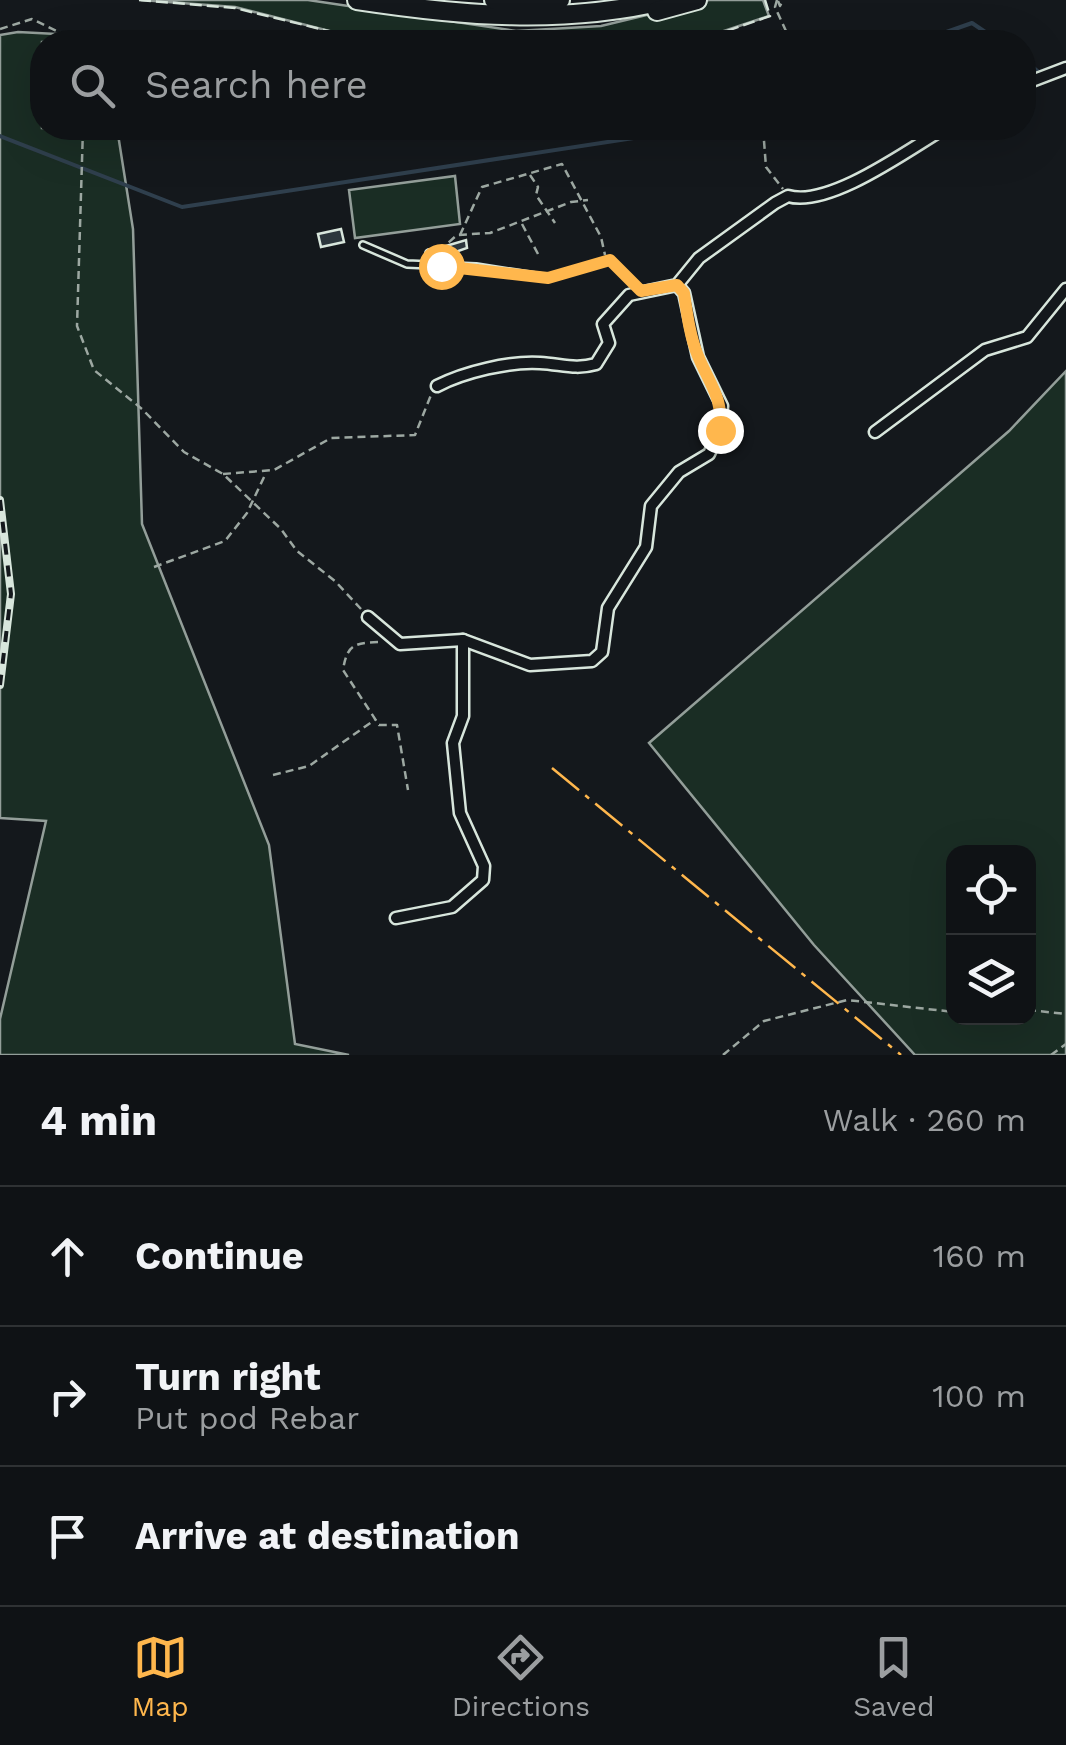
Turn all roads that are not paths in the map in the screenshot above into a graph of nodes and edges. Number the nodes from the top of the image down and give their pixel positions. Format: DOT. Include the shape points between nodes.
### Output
graph roads {
  1 [pos="357,0"];
  2 [pos="494,0"];
  3 [pos="560,0"];
  4 [pos="667,0"];
  5 [pos="697,0"];
  6 [pos="480,17"];
  7 [pos="1066,68"];
  8 [pos="1036,79"];
  9 [pos="923,140"];
  10 [pos="363,245"];
  11 [pos="677,285"];
  12 [pos="1066,289"];
  13 [pos="641,291"];
  14 [pos="438,386"];
  15 [pos="876,432"];
  16 [pos="368,617"];
  17 [pos="463,640"];
  18 [pos="396,918"];
  1 -- 6 [label="highway"];
  2 -- 3 [label="highway"];
  4 -- 6 [label="highway" via="576,16"];
  5 -- 6 [label="highway" via="592,24 518,26"];
  7 -- 8 [label="street"];
  9 -- 11 [label="street" via="826,194 788,196 699,258"];
  10 -- 13 [label="lane" via="394,262 430,259 548,278 605,260 622,268"];
  11 -- 13 [label="street"];
  11 -- 17 [label="street" via="698,357 718,389 720,430 709,454 679,472 651,506 646,548 608,608 602,652 592,661 530,665"];
  12 -- 15 [label="street" via="1027,337 985,350"];
  13 -- 14 [label="street" via="609,314 603,324 609,343 596,364 478,368"];
  16 -- 17 [label="street" via="395,640"];
  17 -- 18 [label="street" via="463,716 453,743 460,813 484,866 483,880 452,908"];
}
